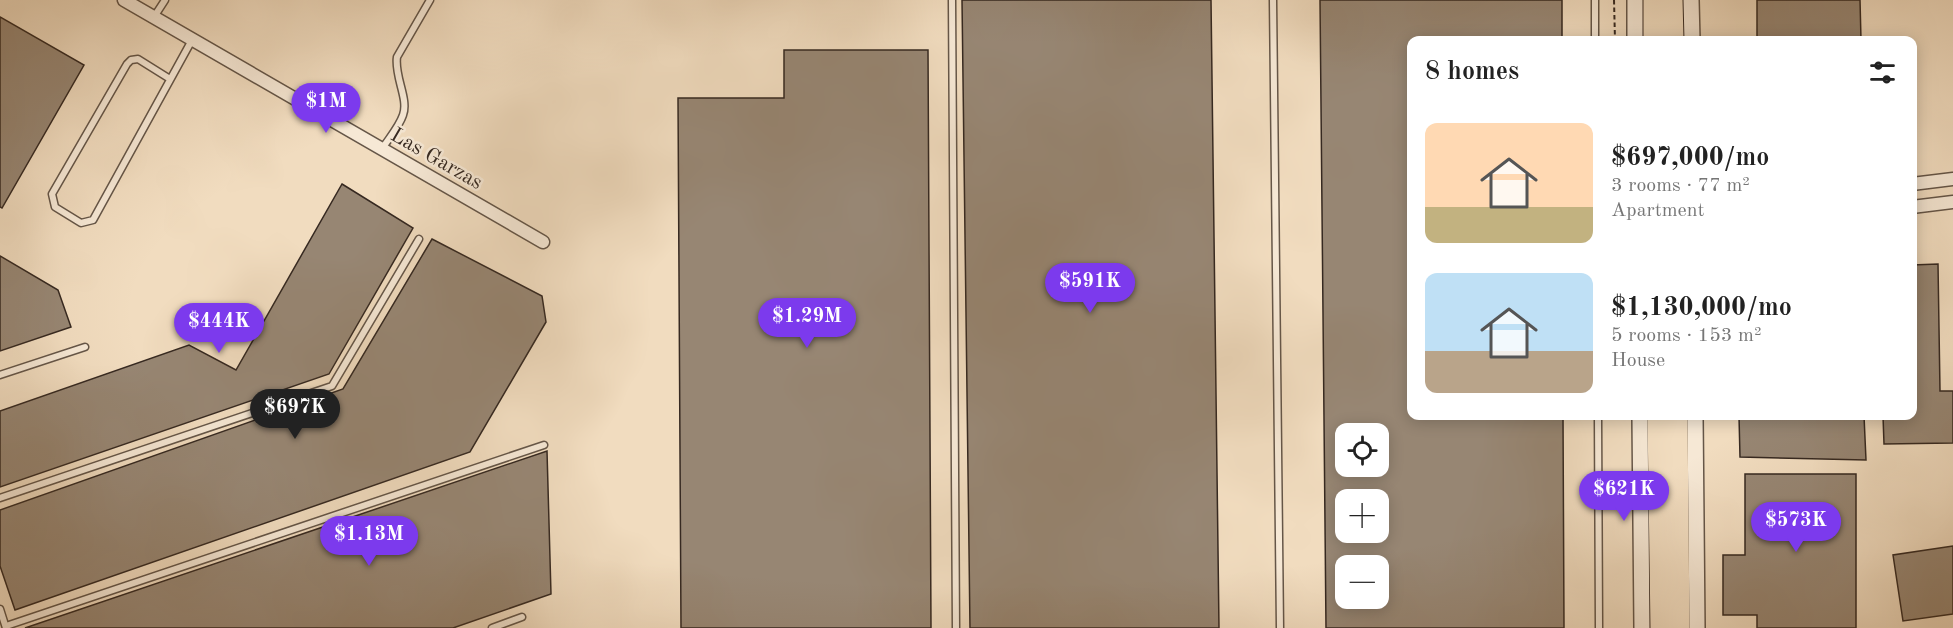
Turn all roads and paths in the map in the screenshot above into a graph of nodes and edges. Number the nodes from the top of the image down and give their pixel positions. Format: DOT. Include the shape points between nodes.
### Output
graph roads {
  1 [pos="123,0"];
  2 [pos="165,0"];
  3 [pos="430,0"];
  4 [pos="952,0"];
  5 [pos="1273,0"];
  6 [pos="1595,0"];
  7 [pos="1614,0"];
  8 [pos="1635,0"];
  9 [pos="1653,0"];
  10 [pos="1672,0"];
  11 [pos="1691,0"];
  12 [pos="154,18"];
  13 [pos="1595,36"];
  14 [pos="1615,36"];
  15 [pos="1635,36"];
  16 [pos="1654,36"];
  17 [pos="1673,36"];
  18 [pos="1692,36"];
  19 [pos="192,39"];
  20 [pos="170,79"];
  21 [pos="382,149"];
  22 [pos="1953,179"];
  23 [pos="1917,183"];
  24 [pos="1953,202"];
  25 [pos="1917,206"];
  26 [pos="419,239"];
  27 [pos="543,242"];
  28 [pos="85,347"];
  29 [pos="0,375"];
  30 [pos="1598,420"];
  31 [pos="1640,420"];
  32 [pos="1658,420"];
  33 [pos="1677,420"];
  34 [pos="1695,420"];
  35 [pos="544,445"];
  36 [pos="0,498"];
  37 [pos="0,609"];
  38 [pos="1,618"];
  39 [pos="522,618"];
  40 [pos="6,627"];
  41 [pos="492,628"];
  42 [pos="956,628"];
  43 [pos="1280,628"];
  44 [pos="1599,628"];
  45 [pos="1642,628"];
  46 [pos="1661,628"];
  47 [pos="1679,628"];
  48 [pos="1697,628"];
  1 -- 12 [label="street, Las Garzas"];
  2 -- 12 [label="lane"];
  3 -- 21 [label="lane" via="397,57 404,114"];
  4 -- 42 [label="lane"];
  5 -- 43 [label="lane"];
  6 -- 13 [label="lane"];
  7 -- 14 [label="path"];
  8 -- 15 [label="street"];
  9 -- 16 [label="highway"];
  10 -- 17 [label="highway"];
  11 -- 18 [label="street"];
  12 -- 19 [label="street, Las Garzas"];
  19 -- 20 [label="lane"];
  19 -- 21 [label="street, Las Garzas"];
  20 -- 20 [label="lane" via="138,59 127,64 52,194 55,207 81,223 93,219"];
  21 -- 27 [label="street, Las Garzas"];
  22 -- 23 [label="street"];
  24 -- 25 [label="street"];
  26 -- 36 [label="lane" via="332,386"];
  28 -- 29 [label="lane"];
  30 -- 44 [label="lane"];
  31 -- 45 [label="street"];
  32 -- 46 [label="highway"];
  33 -- 47 [label="highway"];
  34 -- 48 [label="street"];
  35 -- 40 [label="lane"];
  37 -- 38 [label="lane"];
  38 -- 40 [label="lane"];
  39 -- 41 [label="lane"];
}
